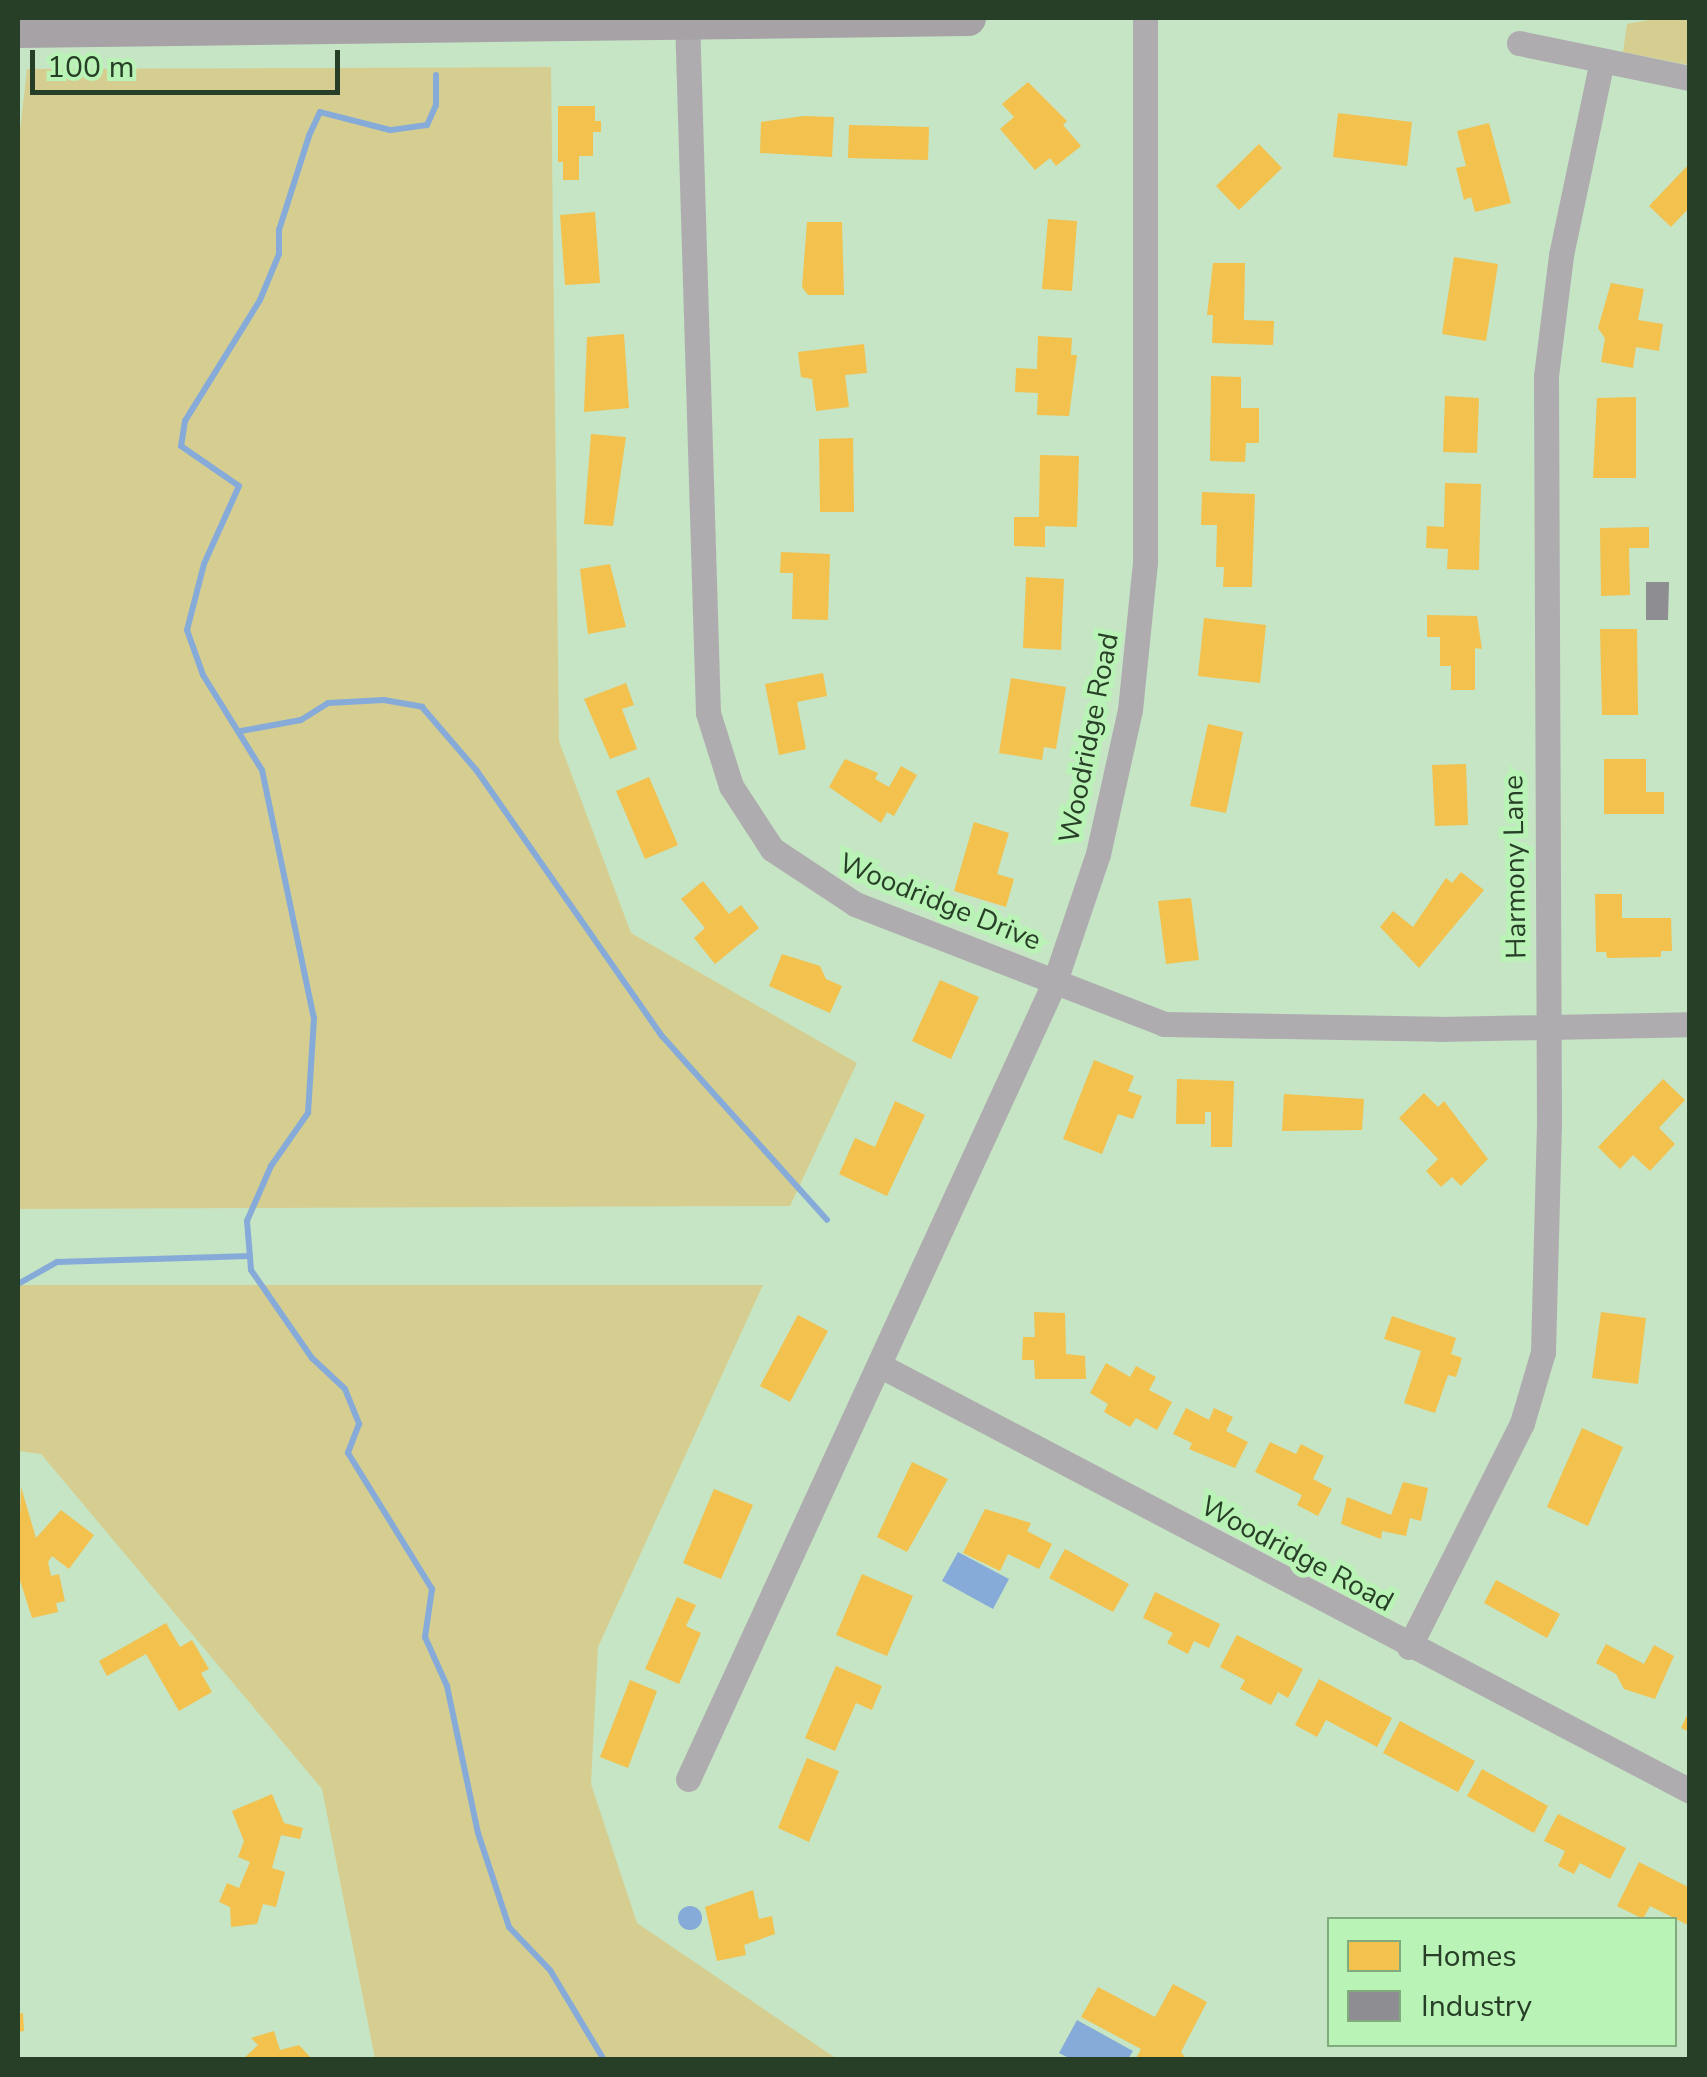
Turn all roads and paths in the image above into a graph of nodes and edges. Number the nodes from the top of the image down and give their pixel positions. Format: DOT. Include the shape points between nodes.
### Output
graph roads {
  1 [pos="968,18"];
  2 [pos="1144,18"];
  3 [pos="688,21"];
  4 [pos="18,30"];
  5 [pos="1518,43"];
  6 [pos="1602,61"];
  7 [pos="1690,78"];
  8 [pos="1055,981"];
  9 [pos="1690,1024"];
  10 [pos="1547,1026"];
  11 [pos="879,1365"];
  12 [pos="1409,1647"];
  13 [pos="688,1779"];
  14 [pos="1690,1791"];
  1 -- 3 [label="main road"];
  2 -- 8 [label="street, Woodridge Road" via="1140,638 1098,854"];
  3 -- 4 [label="main road"];
  3 -- 8 [label="street, Woodridge Drive" via="704,660 721,762 756,830 812,881"];
  5 -- 6 [label="street"];
  6 -- 7 [label="street"];
  6 -- 10 [label="street, Harmony Lane" via="1561,254 1546,376"];
  8 -- 10 [label="street, Woodridge Drive" via="1141,1019 1181,1025"];
  8 -- 11 [label="street, Woodridge Road"];
  9 -- 10 [label="street, Woodridge Drive"];
  10 -- 12 [label="street, Harmony Lane" via="1543,1352 1522,1424"];
  11 -- 12 [label="street, Woodridge Road"];
  11 -- 13 [label="street, Woodridge Road"];
  12 -- 14 [label="street, Woodridge Road"];
}
